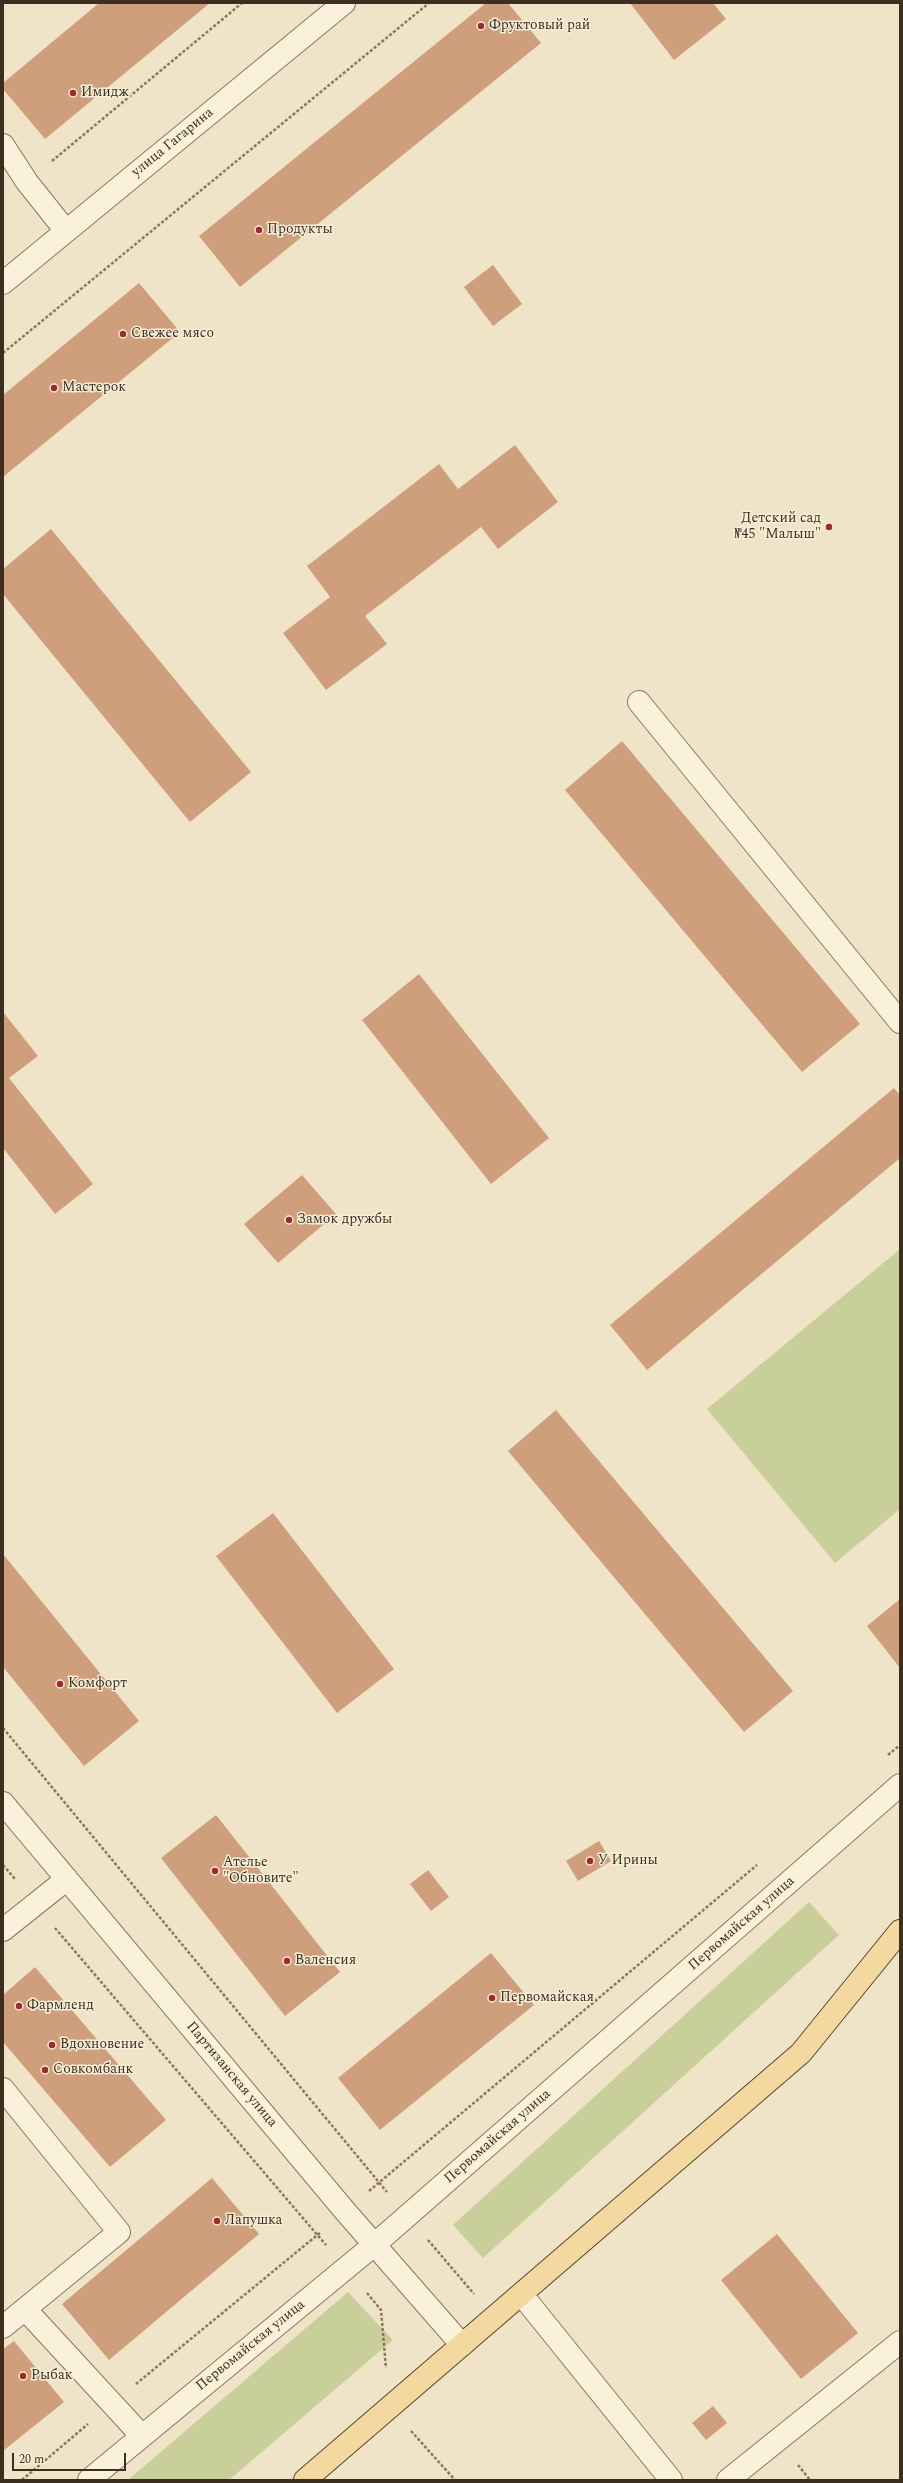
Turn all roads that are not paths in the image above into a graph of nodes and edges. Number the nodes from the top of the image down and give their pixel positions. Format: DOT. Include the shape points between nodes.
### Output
graph roads {
  1 [pos="344,3"];
  2 [pos="3,145"];
  3 [pos="66,231"];
  4 [pos="3,283"];
  5 [pos="639,702"];
  6 [pos="900,1022"];
  7 [pos="900,1785"];
  8 [pos="3,1803"];
  9 [pos="67,1878"];
  10 [pos="3,1930"];
  11 [pos="900,1931"];
  12 [pos="3,2089"];
  13 [pos="374,2245"];
  14 [pos="522,2295"];
  15 [pos="25,2309"];
  16 [pos="3,2327"];
  17 [pos="900,2342"];
  18 [pos="462,2345"];
  19 [pos="141,2435"];
  20 [pos="88,2480"];
  21 [pos="305,2480"];
  22 [pos="671,2480"];
  23 [pos="728,2480"];
  1 -- 3 [label="street, улица Гагарина"];
  2 -- 3 [label="street" via="27,182"];
  3 -- 4 [label="street, улица Гагарина"];
  5 -- 6 [label="street"];
  7 -- 13 [label="street, Первомайская улица"];
  8 -- 9 [label="street, Партизанская улица"];
  9 -- 10 [label="street"];
  9 -- 13 [label="street, Партизанская улица"];
  11 -- 14 [label="main road" via="801,2053"];
  12 -- 15 [label="street" via="119,2232"];
  13 -- 18 [label="street, Партизанская улица"];
  13 -- 19 [label="street, Первомайская улица"];
  14 -- 18 [label="main road"];
  14 -- 22 [label="street"];
  15 -- 16 [label="street"];
  15 -- 19 [label="street"];
  17 -- 23 [label="street"];
  18 -- 21 [label="main road"];
  19 -- 20 [label="street, Первомайская улица"];
}
